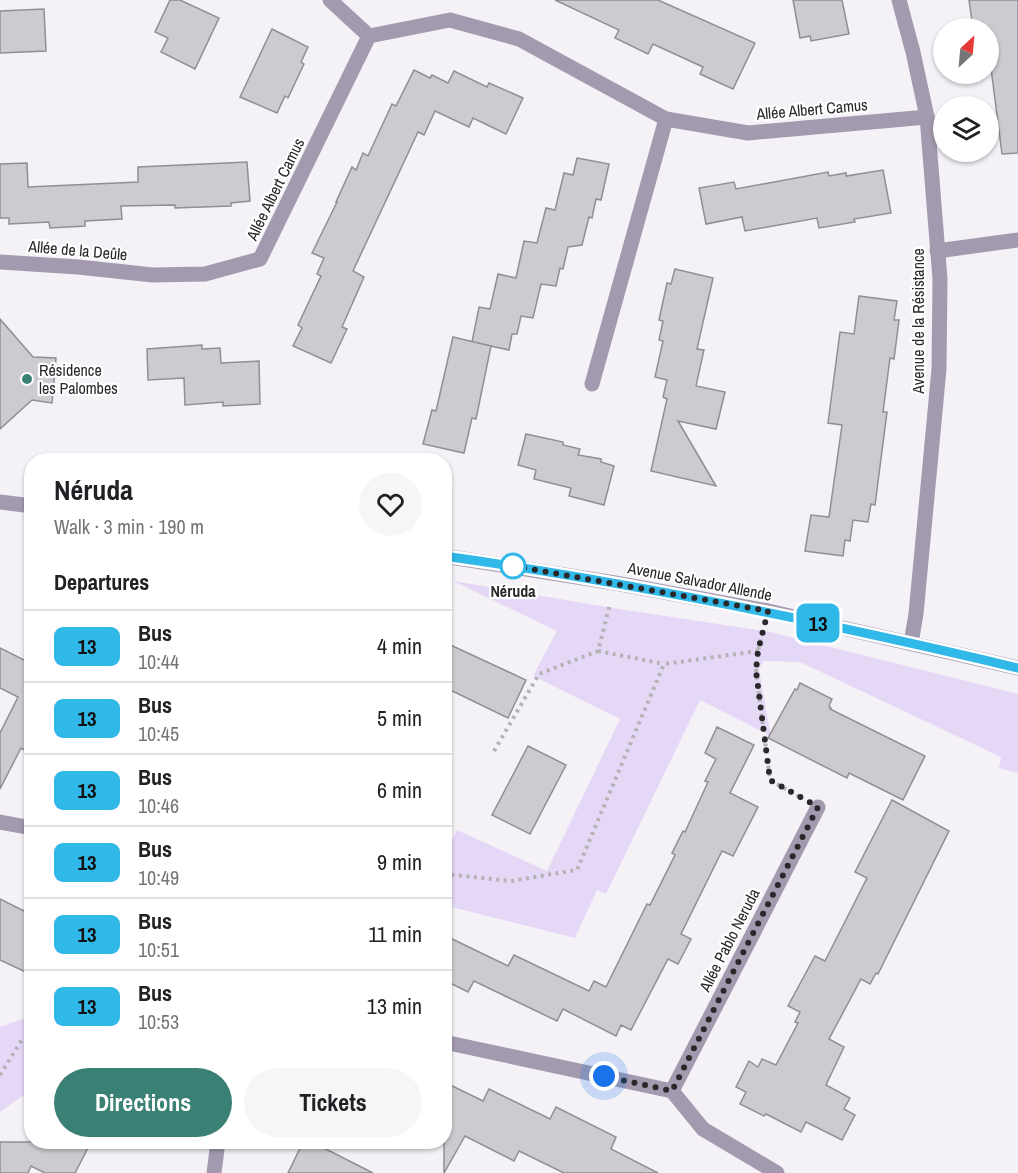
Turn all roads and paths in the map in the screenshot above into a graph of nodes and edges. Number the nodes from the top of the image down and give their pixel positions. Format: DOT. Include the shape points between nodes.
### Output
graph roads {
  1 [pos="330,0"];
  2 [pos="899,0"];
  3 [pos="369,36"];
  4 [pos="927,117"];
  5 [pos="666,119"];
  6 [pos="1018,240"];
  7 [pos="937,251"];
  8 [pos="0,262"];
  9 [pos="153,275"];
  10 [pos="592,384"];
  11 [pos="0,502"];
  12 [pos="24,505"];
  13 [pos="452,557"];
  14 [pos="615,583"];
  15 [pos="768,611"];
  16 [pos="911,643"];
  17 [pos="598,651"];
  18 [pos="758,651"];
  19 [pos="664,664"];
  20 [pos="1018,668"];
  21 [pos="494,751"];
  22 [pos="818,807"];
  23 [pos="0,822"];
  24 [pos="24,826"];
  25 [pos="452,875"];
  26 [pos="24,1038"];
  27 [pos="452,1044"];
  28 [pos="0,1075"];
  29 [pos="672,1091"];
  30 [pos="217,1149"];
  31 [pos="214,1173"];
  32 [pos="777,1173"];
  1 -- 3 [label="street"];
  2 -- 4 [label="street, Avenue de la Résistance"];
  3 -- 5 [label="street, Allée Albert Camus" via="450,20 460,22 519,39"];
  3 -- 9 [label="street, Allée Albert Camus" via="260,259 205,274"];
  4 -- 5 [label="street, Allée Albert Camus" via="748,133"];
  4 -- 7 [label="street, Avenue de la Résistance"];
  5 -- 10 [label="street"];
  6 -- 7 [label="street"];
  7 -- 16 [label="street, Avenue de la Résistance" via="939,369"];
  8 -- 9 [label="street, Allée de la Deûle"];
  11 -- 12 [label="street"];
  13 -- 14 [label="street, Avenue Salvador Allende"];
  14 -- 15 [label="street, Avenue Salvador Allende"];
  14 -- 17 [label="path"];
  15 -- 16 [label="street, Avenue Salvador Allende"];
  15 -- 18 [label="path"];
  16 -- 20 [label="street, Avenue Salvador Allende"];
  17 -- 19 [label="path"];
  17 -- 21 [label="path" via="539,674"];
  18 -- 19 [label="path"];
  18 -- 22 [label="path" via="756,671 770,780"];
  19 -- 25 [label="path" via="577,870 511,881"];
  22 -- 29 [label="street, Allée Pablo Neruda"];
  23 -- 24 [label="street"];
  26 -- 28 [label="path"];
  27 -- 29 [label="street"];
  29 -- 32 [label="street" via="703,1129"];
  30 -- 31 [label="street"];
}
